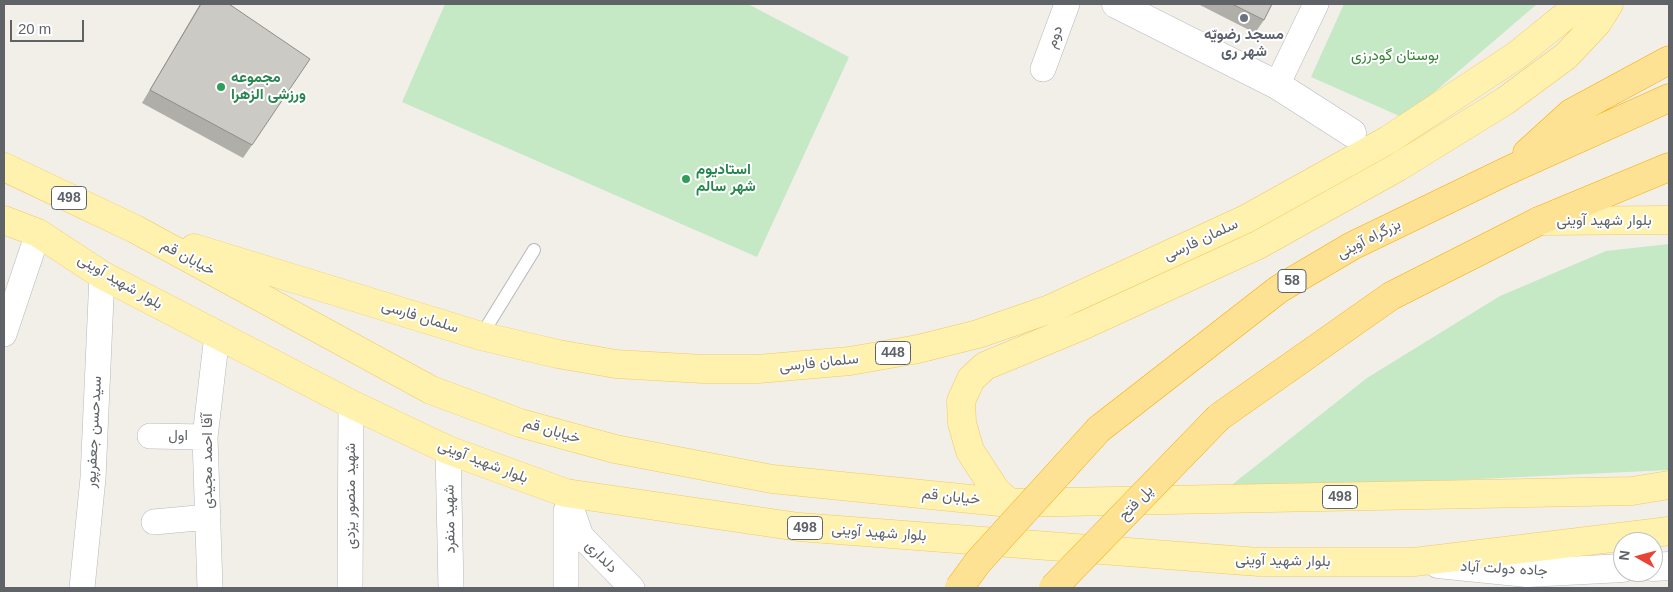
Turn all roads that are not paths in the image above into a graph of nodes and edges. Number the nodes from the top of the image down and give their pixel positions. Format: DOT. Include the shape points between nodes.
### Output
graph roads {
  1 [pos="1067,4"];
  2 [pos="1116,4"];
  3 [pos="1316,4"];
  4 [pos="1580,4"];
  5 [pos="1609,4"];
  6 [pos="1669,60"];
  7 [pos="1044,69"];
  8 [pos="1277,85"];
  9 [pos="1669,98"];
  10 [pos="1352,133"];
  11 [pos="4,167"];
  12 [pos="1669,167"];
  13 [pos="1509,170"];
  14 [pos="4,220"];
  15 [pos="1669,220"];
  16 [pos="1539,221"];
  17 [pos="135,229"];
  18 [pos="38,233"];
  19 [pos="534,250"];
  20 [pos="102,275"];
  21 [pos="4,334"];
  22 [pos="217,335"];
  23 [pos="481,336"];
  24 [pos="351,404"];
  25 [pos="150,436"];
  26 [pos="205,437"];
  27 [pos="448,450"];
  28 [pos="1669,484"];
  29 [pos="566,493"];
  30 [pos="1010,503"];
  31 [pos="208,517"];
  32 [pos="154,522"];
  33 [pos="1669,530"];
  34 [pos="1414,562"];
  35 [pos="1613,569"];
  36 [pos="82,588"];
  37 [pos="210,588"];
  38 [pos="350,588"];
  39 [pos="450,588"];
  40 [pos="566,588"];
  41 [pos="632,588"];
  42 [pos="959,588"];
  43 [pos="1053,588"];
  1 -- 7 [label="street, دوم"];
  2 -- 8 [label="street"];
  3 -- 8 [label="street"];
  4 -- 23 [label="main road, سلمان فارسی / 448" via="1517,55 1388,140 1246,219 1050,309 978,334 850,361 758,369 616,364"];
  5 -- 30 [label="main road, سلمان فارسی" via="1566,56 1505,101 1398,167 1258,245 1084,325 985,366 971,379 961,401 962,423 970,451 996,491"];
  6 -- 13 [label="highway" via="1572,113"];
  8 -- 10 [label="street"];
  9 -- 13 [label="highway, بزرگراه آوینی / 58"];
  11 -- 17 [label="main road, 498"];
  12 -- 16 [label="highway"];
  13 -- 42 [label="highway, بزرگراه آوینی / 58, bridge" via="1352,246 1279,289 1099,429 978,562"];
  14 -- 18 [label="main road, بلوار شهید آوینی / 498"];
  15 -- 16 [label="main road, بلوار شهید آوینی"];
  16 -- 43 [label="highway, پل فتح, bridge" via="1391,296 1218,417"];
  17 -- 23 [label="main road, سلمان فارسی / 448"];
  17 -- 30 [label="main road, خیابان قم / 498" via="431,390 520,423 615,449 772,479"];
  18 -- 20 [label="main road, بلوار شهید آوینی / 498"];
  18 -- 21 [label="street"];
  19 -- 23 [label="lane"];
  20 -- 22 [label="main road, بلوار شهید آوینی / 498"];
  20 -- 36 [label="street, سیدحسن جعفرپور" via="92,478"];
  22 -- 24 [label="main road, بلوار شهید آوینی / 498"];
  22 -- 26 [label="street, آقا احمد مجیدی"];
  24 -- 27 [label="main road, بلوار شهید آوینی / 498"];
  24 -- 38 [label="street, شهید منصور یزدی"];
  25 -- 26 [label="street, اول"];
  26 -- 31 [label="street, آقا احمد مجیدی"];
  27 -- 29 [label="main road, بلوار شهید آوینی / 498"];
  27 -- 39 [label="street, شهید منفرد"];
  28 -- 30 [label="main road, 498" via="1632,491"];
  29 -- 34 [label="main road, بلوار شهید آوینی / 498" via="799,527 1259,562"];
  29 -- 40 [label="street"];
  29 -- 41 [label="street, دلداری" via="581,536"];
  31 -- 32 [label="street"];
  31 -- 37 [label="street, آقا احمد مجیدی"];
  33 -- 34 [label="main road, بلوار شهید آوینی / 498"];
  34 -- 35 [label="street, جاده دولت آباد" via="1527,574"];
}
